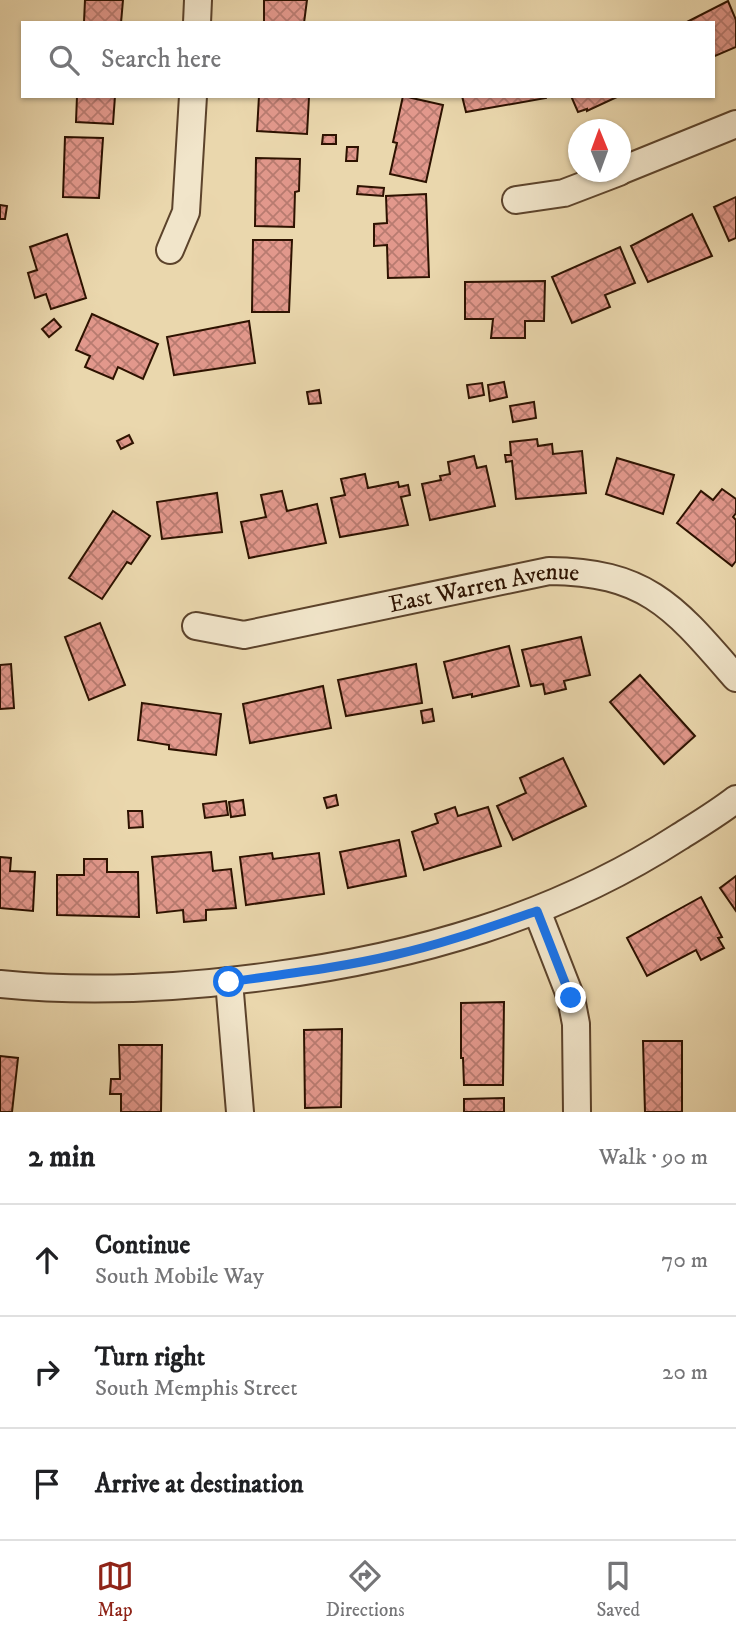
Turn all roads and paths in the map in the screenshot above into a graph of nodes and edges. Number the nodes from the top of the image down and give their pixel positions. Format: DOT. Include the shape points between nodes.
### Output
graph roads {
  1 [pos="198,0"];
  2 [pos="197,21"];
  3 [pos="192,98"];
  4 [pos="736,124"];
  5 [pos="631,167"];
  6 [pos="592,182"];
  7 [pos="516,200"];
  8 [pos="170,250"];
  9 [pos="196,626"];
  10 [pos="736,678"];
  11 [pos="736,799"];
  12 [pos="537,911"];
  13 [pos="229,982"];
  14 [pos="0,984"];
  15 [pos="240,1112"];
  16 [pos="578,1112"];
  1 -- 2 [label="street"];
  3 -- 8 [label="street" via="186,212"];
  4 -- 5 [label="street"];
  6 -- 7 [label="street" via="564,193"];
  9 -- 10 [label="street, East Warren Avenue" via="244,635 549,571 584,571 643,589 672,609"];
  11 -- 12 [label="street" via="645,859"];
  12 -- 13 [label="street" via="393,956"];
  12 -- 16 [label="street" via="571,998"];
  13 -- 14 [label="street" via="87,988"];
  13 -- 15 [label="street"];
}
